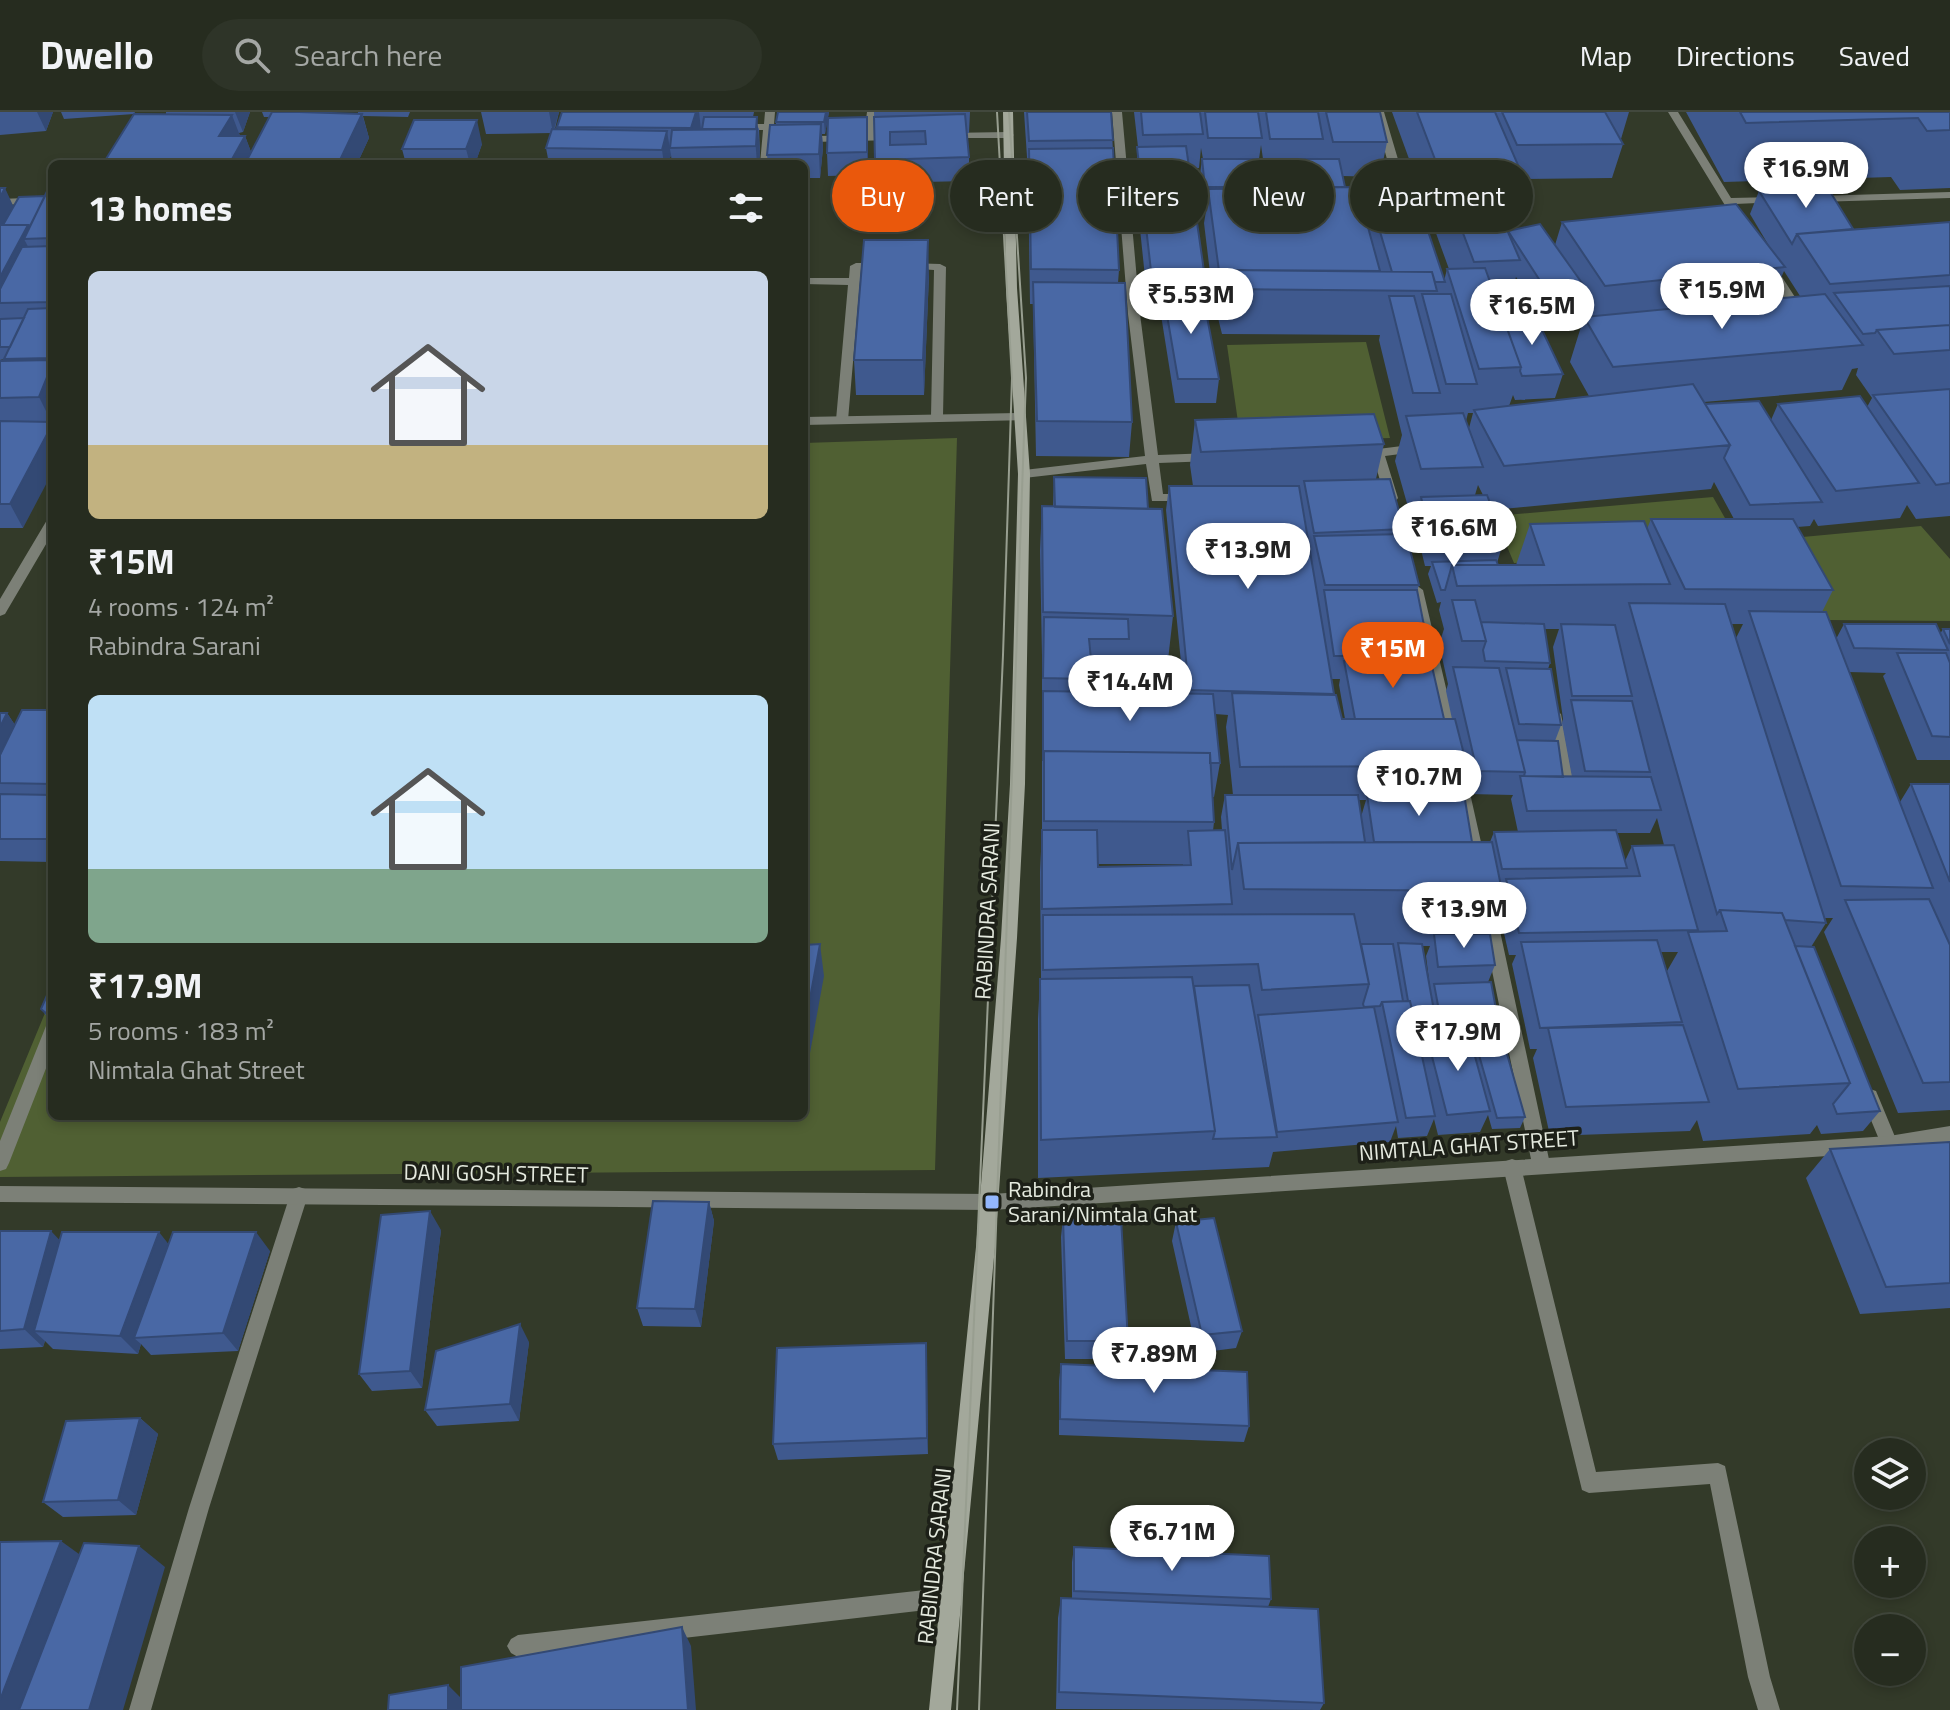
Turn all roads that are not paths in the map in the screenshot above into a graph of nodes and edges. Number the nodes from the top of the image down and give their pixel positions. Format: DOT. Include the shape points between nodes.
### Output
graph roads {
  1 [pos="770,112"];
  2 [pos="872,112"];
  3 [pos="1008,112"];
  4 [pos="1117,112"];
  5 [pos="1379,112"];
  6 [pos="1673,112"];
  7 [pos="722,127"];
  8 [pos="769,127"];
  9 [pos="1009,135"];
  10 [pos="926,136"];
  11 [pos="912,137"];
  12 [pos="869,138"];
  13 [pos="767,140"];
  14 [pos="765,160"];
  15 [pos="1393,160"];
  16 [pos="1950,195"];
  17 [pos="1791,199"];
  18 [pos="1806,199"];
  19 [pos="48,200"];
  20 [pos="1727,201"];
  21 [pos="0,202"];
  22 [pos="1744,228"];
  23 [pos="1761,255"];
  24 [pos="808,281"];
  25 [pos="855,282"];
  26 [pos="1796,308"];
  27 [pos="937,416"];
  28 [pos="1022,417"];
  29 [pos="842,420"];
  30 [pos="808,421"];
  31 [pos="1440,446"];
  32 [pos="1226,457"];
  33 [pos="1151,459"];
  34 [pos="1024,474"];
  35 [pos="1204,497"];
  36 [pos="1386,498"];
  37 [pos="48,530"];
  38 [pos="1413,580"];
  39 [pos="0,611"];
  40 [pos="1552,703"];
  41 [pos="1568,795"];
  42 [pos="1479,868"];
  43 [pos="1482,884"];
  44 [pos="48,1041"];
  45 [pos="1861,1075"];
  46 [pos="1950,1134"];
  47 [pos="1889,1144"];
  48 [pos="0,1163"];
  49 [pos="1541,1164"];
  50 [pos="1512,1167"];
  51 [pos="0,1194"];
  52 [pos="299,1195"];
  53 [pos="992,1202"];
  54 [pos="952,1597"];
  55 [pos="518,1646"];
  56 [pos="140,1710"];
  57 [pos="940,1710"];
  58 [pos="1769,1710"];
  1 -- 8 [label="street"];
  2 -- 12 [label="street"];
  3 -- 9 [label="main road, RABINDRA SARANI"];
  4 -- 33 [label="street"];
  5 -- 15 [label="street"];
  6 -- 20 [label="street"];
  7 -- 8 [label="street"];
  8 -- 13 [label="street"];
  9 -- 10 [label="street"];
  9 -- 28 [label="main road, RABINDRA SARANI" via="1012,311"];
  11 -- 12 [label="street"];
  12 -- 13 [label="street"];
  13 -- 14 [label="street"];
  16 -- 18 [label="street"];
  17 -- 20 [label="street"];
  19 -- 21 [label="street"];
  20 -- 22 [label="street"];
  23 -- 26 [label="street"];
  24 -- 25 [label="street"];
  25 -- 27 [label="street" via="856,266 940,267"];
  25 -- 29 [label="street"];
  27 -- 28 [label="street"];
  27 -- 29 [label="street"];
  28 -- 34 [label="main road, RABINDRA SARANI"];
  29 -- 30 [label="street"];
  31 -- 36 [label="street" via="1370,453"];
  32 -- 33 [label="street"];
  33 -- 34 [label="street"];
  33 -- 35 [label="street" via="1157,498"];
  34 -- 53 [label="main road, RABINDRA SARANI" via="1015,798"];
  37 -- 39 [label="street"];
  38 -- 42 [label="street" via="1435,638 1458,806"];
  40 -- 41 [label="street"];
  43 -- 49 [label="street"];
  44 -- 48 [label="street"];
  45 -- 47 [label="street"];
  46 -- 47 [label="street, NIMTALA GHAT STREET"];
  47 -- 49 [label="street, NIMTALA GHAT STREET"];
  49 -- 50 [label="street, NIMTALA GHAT STREET"];
  50 -- 53 [label="street, NIMTALA GHAT STREET"];
  50 -- 58 [label="street" via="1589,1483 1718,1473"];
  51 -- 52 [label="street, DANI GOSH STREET"];
  52 -- 53 [label="street, DANI GOSH STREET"];
  52 -- 56 [label="street"];
  53 -- 54 [label="main road, RABINDRA SARANI"];
  54 -- 55 [label="street"];
  54 -- 57 [label="main road, RABINDRA SARANI"];
}
